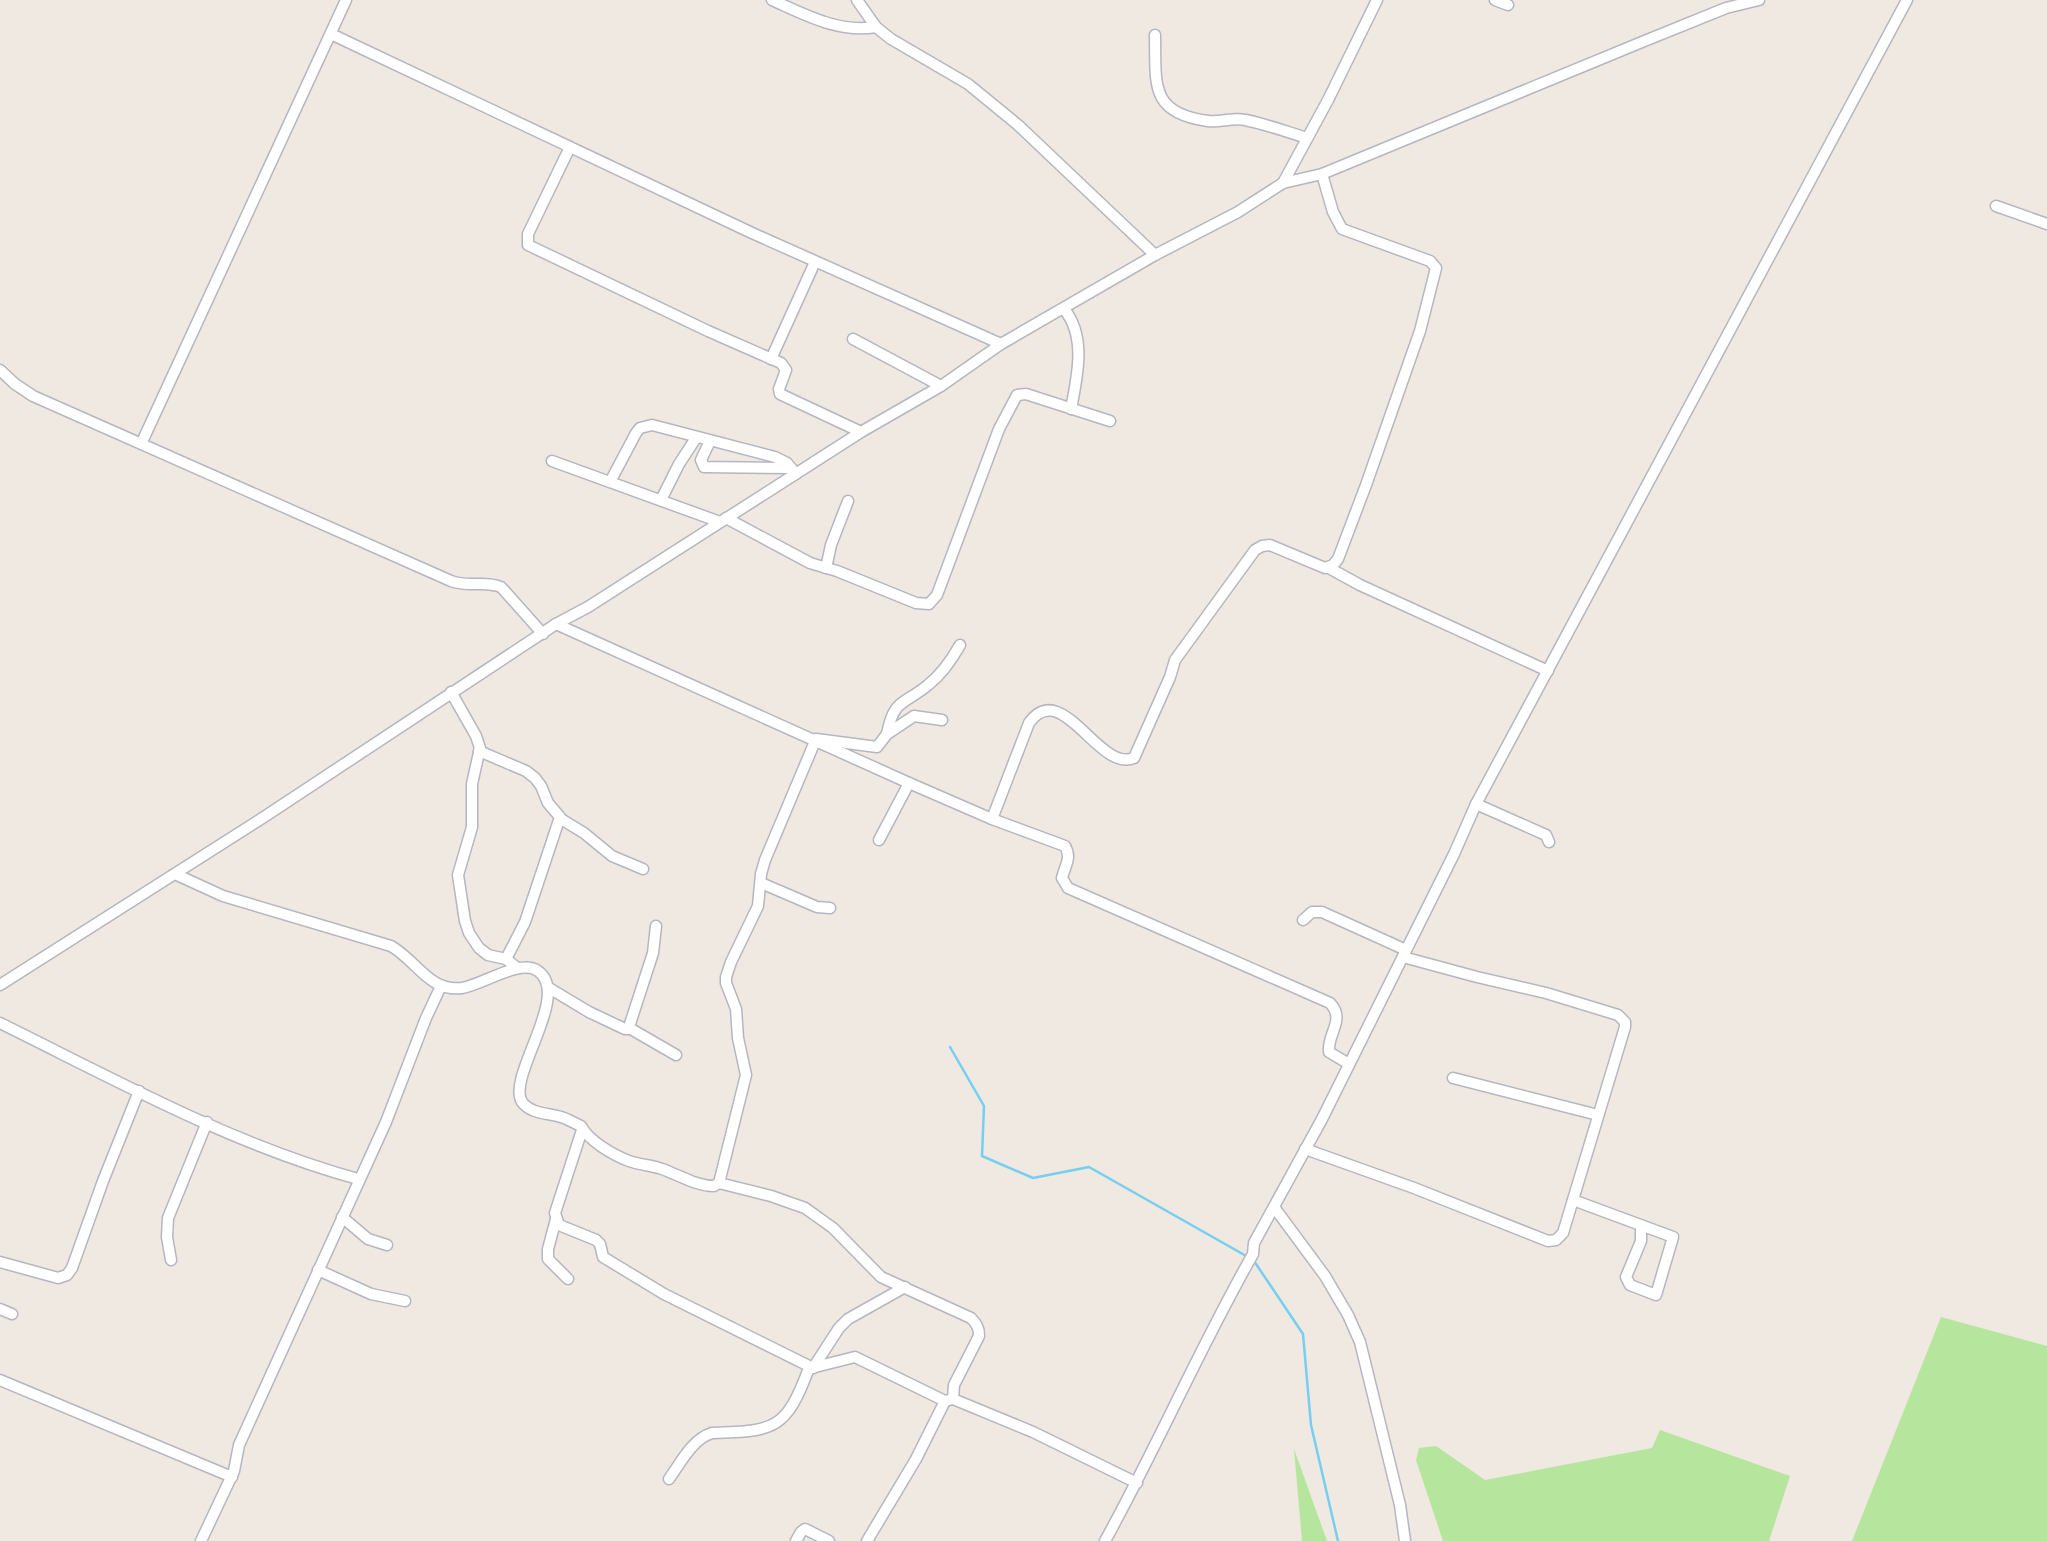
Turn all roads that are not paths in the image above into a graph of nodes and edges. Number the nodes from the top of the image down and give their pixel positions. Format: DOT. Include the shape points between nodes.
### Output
graph roads {
  1 [pos="345,0"];
  2 [pos="772,0"];
  3 [pos="857,0"];
  4 [pos="1377,0"];
  5 [pos="1495,0"];
  6 [pos="1718,0"];
  7 [pos="1759,0"];
  8 [pos="1907,0"];
  9 [pos="1508,5"];
  10 [pos="1726,8"];
  11 [pos="876,27"];
  12 [pos="331,34"];
  13 [pos="1155,35"];
  14 [pos="1307,138"];
  15 [pos="570,147"];
  16 [pos="1322,174"];
  17 [pos="1283,183"];
  18 [pos="1996,206"];
  19 [pos="2047,224"];
  20 [pos="1155,255"];
  21 [pos="815,262"];
  22 [pos="1064,309"];
  23 [pos="853,339"];
  24 [pos="1001,344"];
  25 [pos="771,359"];
  26 [pos="0,370"];
  27 [pos="941,386"];
  28 [pos="1071,409"];
  29 [pos="1110,421"];
  30 [pos="861,432"];
  31 [pos="696,438"];
  32 [pos="710,441"];
  33 [pos="142,442"];
  34 [pos="552,461"];
  35 [pos="794,471"];
  36 [pos="610,482"];
  37 [pos="661,500"];
  38 [pos="848,501"];
  39 [pos="723,520"];
  40 [pos="826,568"];
  41 [pos="1329,568"];
  42 [pos="556,624"];
  43 [pos="543,634"];
  44 [pos="960,645"];
  45 [pos="1548,671"];
  46 [pos="451,692"];
  47 [pos="942,720"];
  48 [pos="887,734"];
  49 [pos="816,739"];
  50 [pos="479,751"];
  51 [pos="909,783"];
  52 [pos="1476,804"];
  53 [pos="561,819"];
  54 [pos="992,819"];
  55 [pos="879,840"];
  56 [pos="1549,842"];
  57 [pos="643,869"];
  58 [pos="175,874"];
  59 [pos="761,883"];
  60 [pos="830,908"];
  61 [pos="1303,920"];
  62 [pos="656,926"];
  63 [pos="1404,954"];
  64 [pos="506,959"];
  65 [pos="516,967"];
  66 [pos="0,985"];
  67 [pos="441,986"];
  68 [pos="549,988"];
  69 [pos="0,1023"];
  70 [pos="631,1029"];
  71 [pos="676,1055"];
  72 [pos="1349,1064"];
  73 [pos="1453,1078"];
  74 [pos="139,1091"];
  75 [pos="1598,1115"];
  76 [pos="207,1122"];
  77 [pos="582,1130"];
  78 [pos="1305,1149"];
  79 [pos="359,1180"];
  80 [pos="719,1183"];
  81 [pos="1573,1200"];
  82 [pos="1274,1207"];
  83 [pos="342,1217"];
  84 [pos="556,1219"];
  85 [pos="1641,1225"];
  86 [pos="387,1245"];
  87 [pos="171,1260"];
  88 [pos="0,1262"];
  89 [pos="318,1270"];
  90 [pos="568,1279"];
  91 [pos="905,1287"];
  92 [pos="405,1301"];
  93 [pos="0,1309"];
  94 [pos="12,1314"];
  95 [pos="811,1368"];
  96 [pos="0,1380"];
  97 [pos="949,1400"];
  98 [pos="232,1476"];
  99 [pos="669,1479"];
  100 [pos="1137,1483"];
  101 [pos="201,1541"];
  102 [pos="796,1541"];
  103 [pos="829,1541"];
  104 [pos="867,1541"];
  105 [pos="1105,1541"];
  106 [pos="1405,1541"];
  1 -- 12 [label="street"];
  2 -- 11 [label="street" via="834,26"];
  3 -- 11 [label="street"];
  4 -- 14 [label="street"];
  5 -- 9 [label="street"];
  6 -- 10 [label="street"];
  7 -- 10 [label="street"];
  8 -- 45 [label="street"];
  10 -- 16 [label="street"];
  11 -- 20 [label="street" via="993,103"];
  12 -- 15 [label="street"];
  12 -- 33 [label="street"];
  13 -- 14 [label="street" via="1156,85 1172,111 1211,122 1245,120"];
  14 -- 17 [label="street"];
  15 -- 21 [label="street"];
  15 -- 25 [label="street" via="528,234 528,245"];
  16 -- 17 [label="street"];
  16 -- 41 [label="street" via="1342,229 1430,261 1436,268 1420,331 1370,474 1338,559"];
  17 -- 20 [label="street"];
  18 -- 19 [label="street"];
  20 -- 22 [label="street"];
  21 -- 24 [label="street"];
  21 -- 25 [label="street"];
  22 -- 24 [label="street"];
  22 -- 28 [label="street" via="1075,328 1079,352"];
  23 -- 27 [label="street"];
  24 -- 27 [label="street"];
  25 -- 30 [label="street" via="785,366 780,394"];
  26 -- 33 [label="street" via="33,396"];
  27 -- 30 [label="street"];
  28 -- 29 [label="street"];
  28 -- 40 [label="street" via="1026,394 1013,399 937,595 929,604"];
  30 -- 35 [label="street"];
  31 -- 32 [label="street"];
  31 -- 36 [label="street" via="652,425 640,428"];
  31 -- 37 [label="street"];
  32 -- 35 [label="street" via="775,457"];
  32 -- 35 [label="street" via="701,460 704,467"];
  33 -- 43 [label="street" via="451,581 501,587"];
  34 -- 36 [label="street"];
  35 -- 39 [label="street"];
  36 -- 37 [label="street"];
  37 -- 39 [label="street"];
  38 -- 40 [label="street"];
  39 -- 40 [label="street"];
  39 -- 42 [label="street"];
  41 -- 45 [label="street"];
  41 -- 54 [label="street" via="1270,545 1255,550 1175,660 1134,758 1114,757 1066,716 1043,711 1029,723"];
  42 -- 43 [label="street"];
  42 -- 49 [label="street"];
  43 -- 46 [label="street"];
  44 -- 48 [label="street" via="937,678 899,704"];
  45 -- 52 [label="street"];
  46 -- 50 [label="street" via="476,736"];
  46 -- 58 [label="street"];
  47 -- 48 [label="street" via="914,716"];
  48 -- 49 [label="street" via="877,747"];
  49 -- 51 [label="street"];
  49 -- 59 [label="street" via="765,860"];
  50 -- 53 [label="street" via="535,778"];
  50 -- 64 [label="street" via="472,784 473,818 458,887 473,942 488,954"];
  51 -- 54 [label="street"];
  51 -- 55 [label="street"];
  52 -- 56 [label="street" via="1546,835"];
  52 -- 63 [label="street"];
  53 -- 57 [label="street" via="606,852"];
  53 -- 64 [label="street" via="526,922"];
  54 -- 72 [label="street" via="1065,846 1069,853 1062,878 1068,888 1330,1003 1338,1015 1329,1052"];
  58 -- 66 [label="street"];
  58 -- 67 [label="street" via="223,896 391,946"];
  59 -- 60 [label="street"];
  59 -- 80 [label="street" via="758,906 726,977 746,1075"];
  61 -- 63 [label="street" via="1315,911 1322,912"];
  62 -- 70 [label="street"];
  63 -- 72 [label="street"];
  63 -- 75 [label="street" via="1622,1018 1625,1027"];
  64 -- 65 [label="street"];
  65 -- 67 [label="street" via="472,986"];
  65 -- 68 [label="street" via="538,971"];
  67 -- 79 [label="street"];
  68 -- 70 [label="street" via="589,1012"];
  68 -- 77 [label="street" via="520,1097 527,1107 562,1117"];
  69 -- 74 [label="street"];
  70 -- 71 [label="street"];
  72 -- 78 [label="street"];
  73 -- 75 [label="street"];
  74 -- 76 [label="street"];
  74 -- 88 [label="street" via="67,1275 58,1278"];
  75 -- 81 [label="street"];
  76 -- 79 [label="street" via="278,1154"];
  76 -- 87 [label="street" via="168,1218"];
  77 -- 80 [label="street" via="631,1162 708,1186"];
  77 -- 84 [label="street"];
  78 -- 81 [label="street" via="1548,1241 1563,1233"];
  78 -- 82 [label="street"];
  79 -- 83 [label="street"];
  80 -- 91 [label="street" via="805,1208 834,1228 881,1277"];
  81 -- 85 [label="street"];
  82 -- 100 [label="street"];
  82 -- 106 [label="street" via="1325,1276 1360,1342"];
  83 -- 86 [label="street" via="368,1239"];
  83 -- 89 [label="street"];
  84 -- 90 [label="street" via="548,1259"];
  84 -- 95 [label="street" via="562,1227 599,1242 603,1257 647,1284"];
  85 -- 85 [label="street" via="1641,1241 1626,1277 1630,1285 1656,1295 1673,1237"];
  89 -- 92 [label="street" via="372,1294"];
  89 -- 98 [label="street" via="239,1445"];
  91 -- 95 [label="street" via="848,1319"];
  91 -- 97 [label="street" via="971,1318 979,1329"];
  93 -- 94 [label="street"];
  95 -- 97 [label="street" via="855,1357"];
  95 -- 99 [label="street" via="785,1416 765,1429 705,1435"];
  96 -- 98 [label="street"];
  97 -- 100 [label="street" via="1081,1453"];
  97 -- 104 [label="street"];
  98 -- 101 [label="street"];
  100 -- 105 [label="street"];
  102 -- 103 [label="street" via="805,1530"];
}
